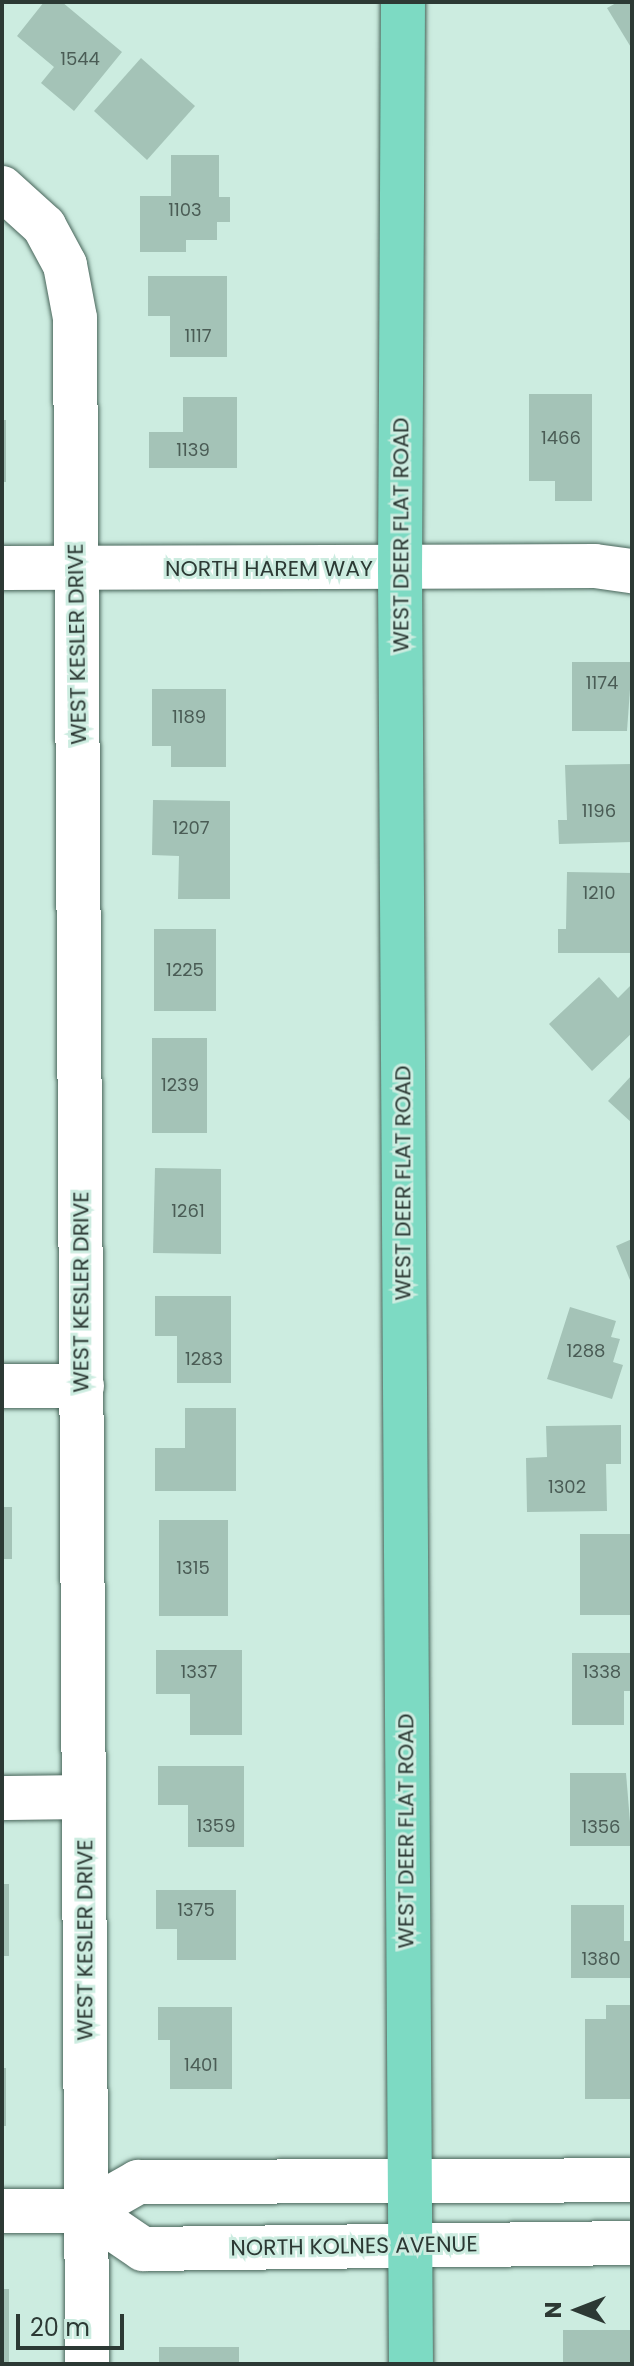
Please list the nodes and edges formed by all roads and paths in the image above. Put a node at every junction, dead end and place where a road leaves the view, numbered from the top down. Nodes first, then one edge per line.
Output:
1 (403, 2) edge
2 (2, 188) edge
3 (2, 568) edge
4 (77, 568) junction
5 (400, 569) junction
6 (632, 571) edge
7 (2, 1386) edge
8 (82, 1386) junction
9 (84, 1797) junction
10 (2, 1798) edge
11 (632, 2180) edge
12 (408, 2181) junction
13 (2, 2211) edge
14 (87, 2211) junction
15 (632, 2243) edge
16 (410, 2246) junction
17 (87, 2364) edge
18 (411, 2364) edge

1 - 5 main road, WEST DEER FLAT ROAD
2 - 4 street, WEST KESLER DRIVE
3 - 4 street, NORTH HAREM WAY
4 - 5 street, NORTH HAREM WAY
4 - 8 street, WEST KESLER DRIVE
5 - 6 street, NORTH HAREM WAY
5 - 12 main road, WEST DEER FLAT ROAD
7 - 8 street
8 - 9 street, WEST KESLER DRIVE
9 - 10 street
9 - 14 street, WEST KESLER DRIVE
11 - 12 street
12 - 14 street
12 - 16 main road, WEST DEER FLAT ROAD
13 - 14 street
14 - 16 street, NORTH KOLNES AVENUE
14 - 17 street, WEST KESLER DRIVE
15 - 16 street, NORTH KOLNES AVENUE
16 - 18 main road, WEST DEER FLAT ROAD

